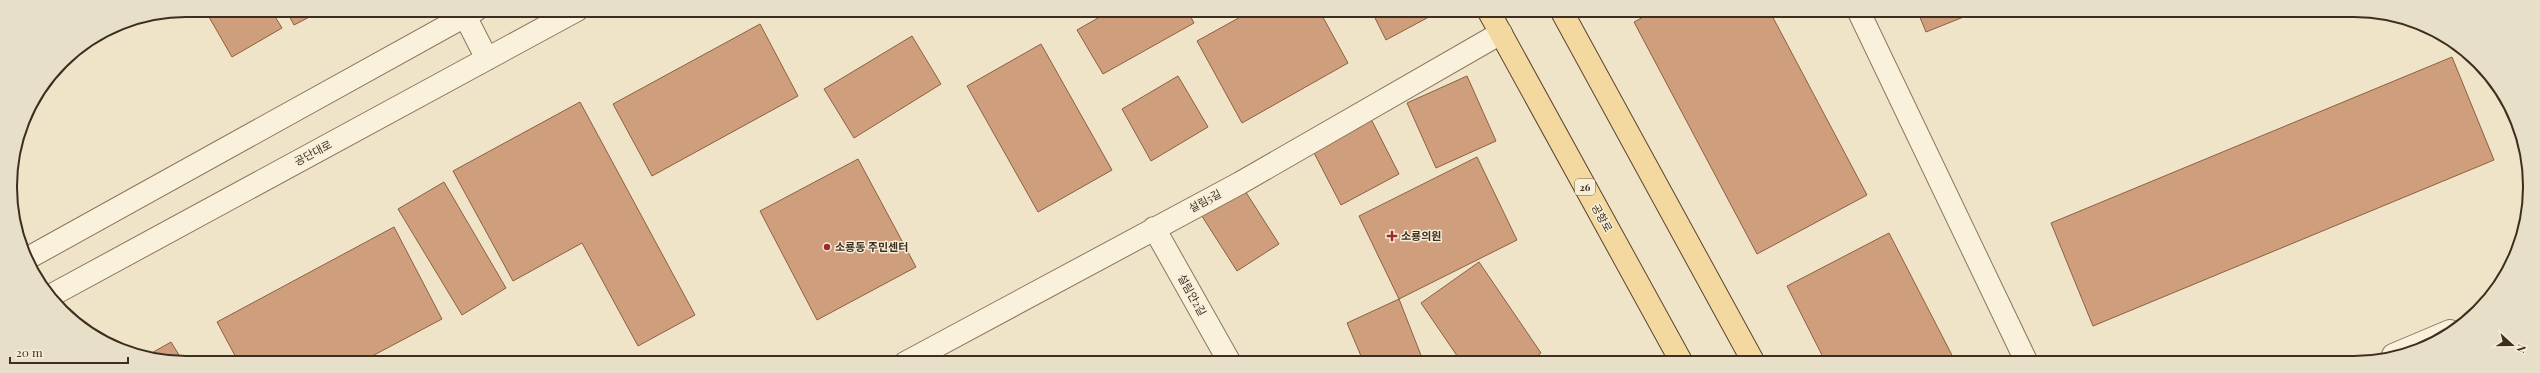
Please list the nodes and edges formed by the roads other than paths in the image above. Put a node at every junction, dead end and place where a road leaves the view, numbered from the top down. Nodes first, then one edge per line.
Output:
1 (458, 17) edge
2 (469, 17) edge
3 (564, 17) edge
4 (1492, 17) edge
5 (1565, 17) edge
6 (1861, 17) edge
7 (1501, 34) junction
8 (486, 59) junction
9 (1154, 228) junction
10 (32, 256) edge
11 (55, 293) edge
12 (918, 356) edge
13 (1226, 356) edge
14 (1678, 356) edge
15 (1750, 356) edge
16 (2024, 356) edge

1 - 10 street
2 - 8 street
3 - 8 street, 공단대로
4 - 7 main road, 공항로 / 26
5 - 15 main road
6 - 16 street
7 - 9 street, 설림5길
7 - 14 main road, 공항로 / 26
8 - 11 street, 공단대로
9 - 12 street, 설림5길
9 - 13 street, 설림안2길

